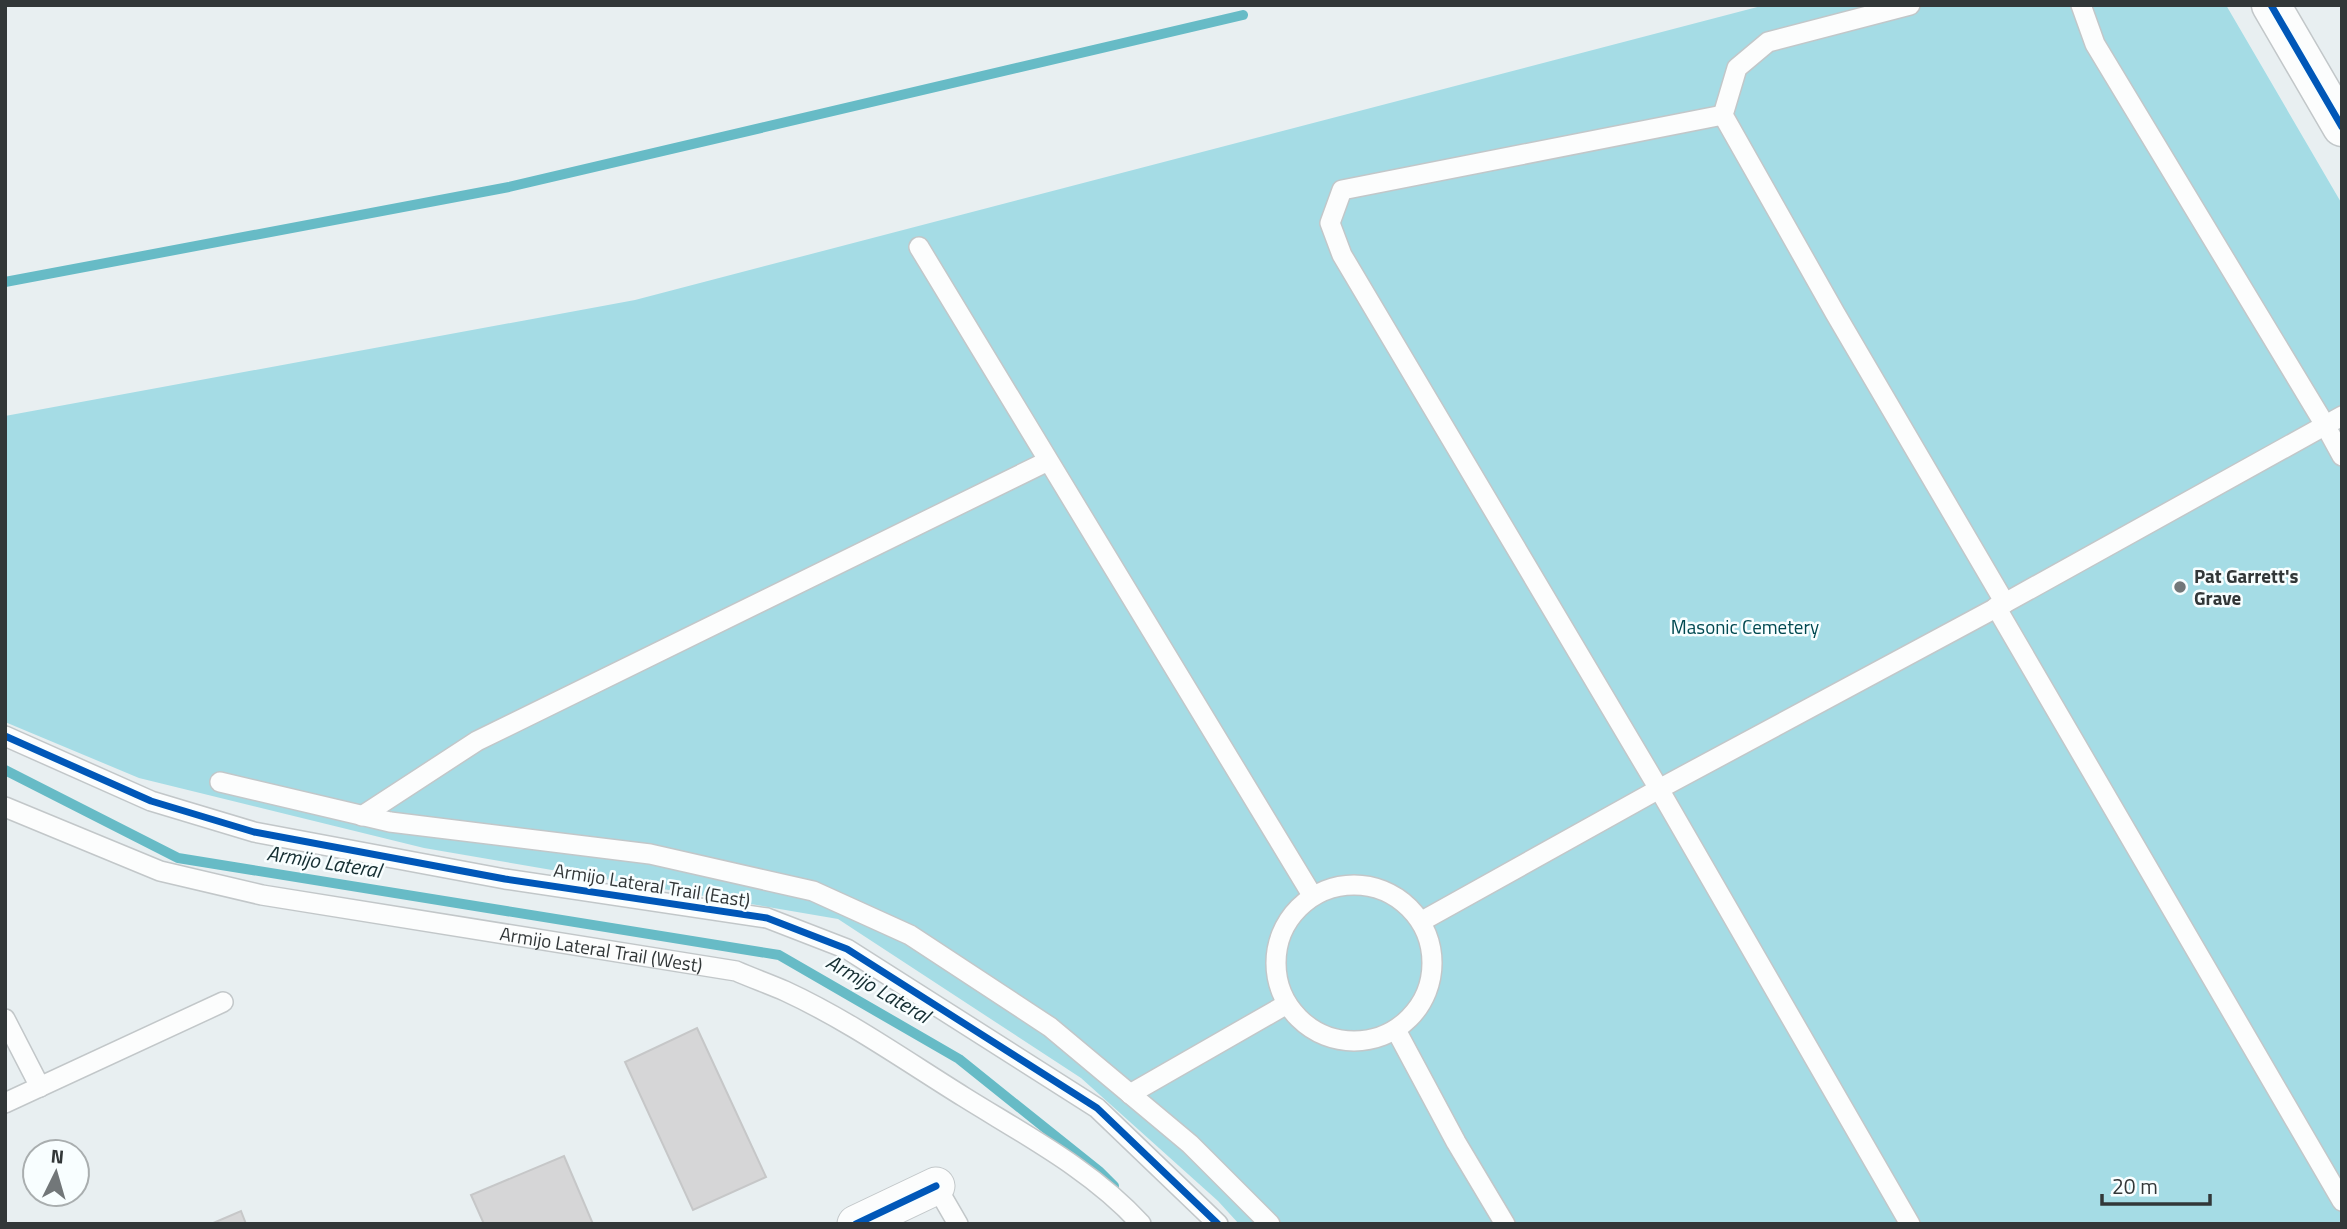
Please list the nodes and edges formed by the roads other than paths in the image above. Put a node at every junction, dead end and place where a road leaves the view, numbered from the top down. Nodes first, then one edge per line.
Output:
1 (1910, 5) edge
2 (2081, 5) edge
3 (2271, 5) edge
4 (1723, 116) junction
5 (2342, 127) edge
6 (919, 247) dead end
7 (2333, 420) edge
8 (2342, 456) edge
9 (1048, 461) junction
10 (2001, 605) junction
11 (5, 736) edge
12 (220, 782) dead end
13 (1659, 789) junction
14 (5, 807) edge
15 (362, 816) junction
16 (1312, 895) junction
17 (1422, 921) junction
18 (223, 1002) dead end
19 (1287, 1004) junction
20 (5, 1019) edge
21 (1396, 1030) junction
22 (40, 1087) junction
23 (1130, 1094) junction
24 (5, 1103) edge
25 (936, 1186) joint
26 (2342, 1201) edge
27 (856, 1224) edge
28 (958, 1224) edge
29 (1141, 1224) edge
30 (1218, 1224) edge
31 (1270, 1224) edge
32 (1506, 1224) edge
33 (1910, 1224) edge

1 - 4 lane
2 - 7 lane
3 - 5 street
4 - 10 lane
4 - 13 lane
6 - 9 lane
7 - 8 lane
7 - 10 lane
9 - 15 lane
9 - 16 lane
10 - 13 lane
10 - 26 lane
11 - 30 lane, Armijo Lateral Trail (East)
12 - 15 lane
13 - 17 lane
13 - 33 lane
14 - 29 lane, Armijo Lateral Trail (West)
15 - 23 lane
16 - 17 lane
16 - 19 lane
17 - 21 lane
18 - 22 lane
19 - 21 lane
19 - 23 lane
20 - 22 lane
21 - 32 lane
22 - 24 lane
23 - 31 lane
25 - 27 street
25 - 28 lane

